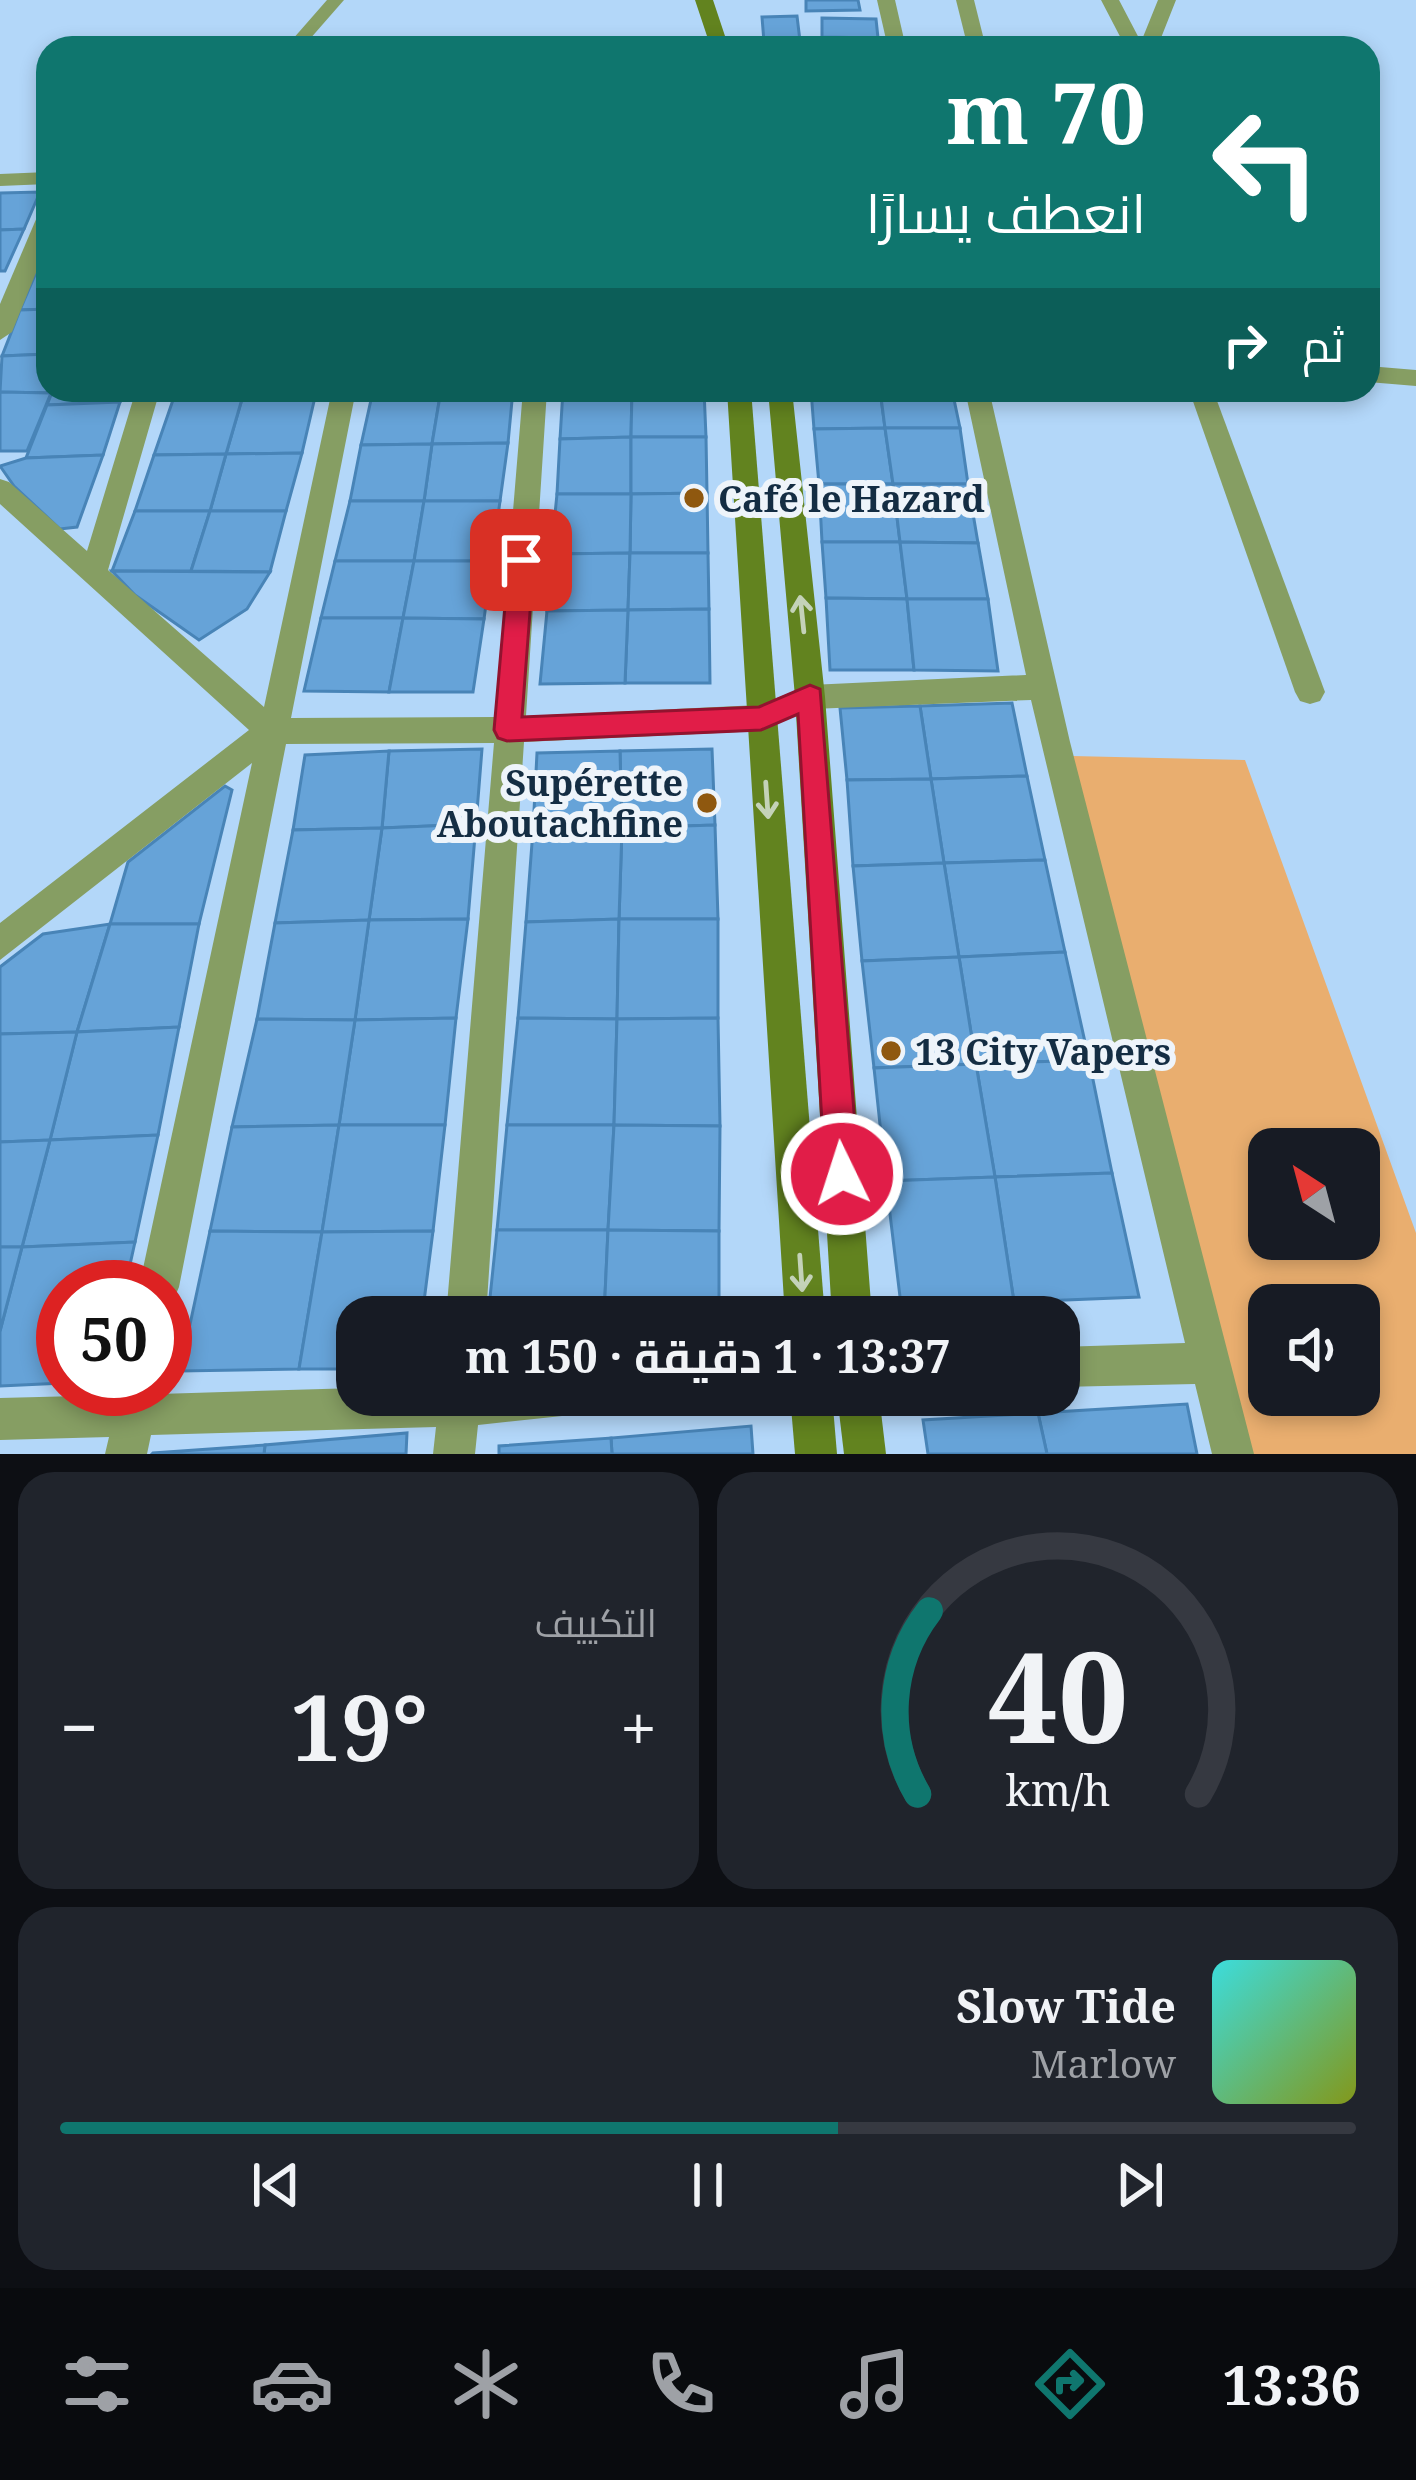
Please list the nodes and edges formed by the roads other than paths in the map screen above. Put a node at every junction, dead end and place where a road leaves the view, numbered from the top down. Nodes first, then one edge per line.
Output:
1 (336, 0) edge
2 (684, 0) edge
3 (704, 0) edge
4 (886, 0) edge
5 (965, 0) edge
6 (1110, 0) edge
7 (1167, 0) edge
8 (304, 36) edge
9 (694, 36) edge
10 (716, 36) edge
11 (894, 36) edge
12 (974, 36) edge
13 (1129, 36) edge
14 (1153, 36) edge
15 (36, 178) edge
16 (0, 180) edge
17 (36, 246) edge
18 (0, 332) edge
19 (1380, 375) edge
20 (1416, 378) edge
21 (144, 402) edge
22 (341, 402) edge
23 (534, 402) edge
24 (740, 402) edge
25 (781, 402) edge
26 (980, 402) edge
27 (1205, 402) edge
28 (0, 489) edge
29 (94, 572) junction
30 (1042, 687) junction
31 (1310, 692) dead end
32 (810, 697) junction
33 (761, 718) junction
34 (507, 730) junction
35 (270, 731) junction
36 (0, 944) edge
37 (164, 1260) edge
38 (467, 1296) edge
39 (803, 1296) edge
40 (851, 1296) edge
41 (1212, 1364) junction
42 (1080, 1367) edge
43 (336, 1407) edge
44 (458, 1416) edge
45 (812, 1416) edge
46 (860, 1416) edge
47 (0, 1419) edge
48 (133, 1419) edge
49 (454, 1454) edge
50 (815, 1454) edge
51 (865, 1454) edge
52 (1233, 1454) edge

1 - 8 lane
2 - 9 main road
3 - 10 main road
4 - 11 street
5 - 12 street
6 - 13 street
7 - 14 street
15 - 16 street
17 - 18 street
19 - 20 street
21 - 29 street
22 - 35 street
23 - 34 street
24 - 33 main road
32 -> 25 main road
26 - 30 street
27 - 31 street
28 - 29 street
29 - 35 street
30 - 32 street
30 - 41 street
32 - 33 street
32 - 40 main road
33 - 34 street
33 -> 39 main road
34 - 35 street
34 - 38 street
35 - 36 street
35 - 37 street
41 - 42 street
41 - 52 street
43 - 48 street
44 - 49 street
45 - 50 main road
46 - 51 main road
47 - 48 street

